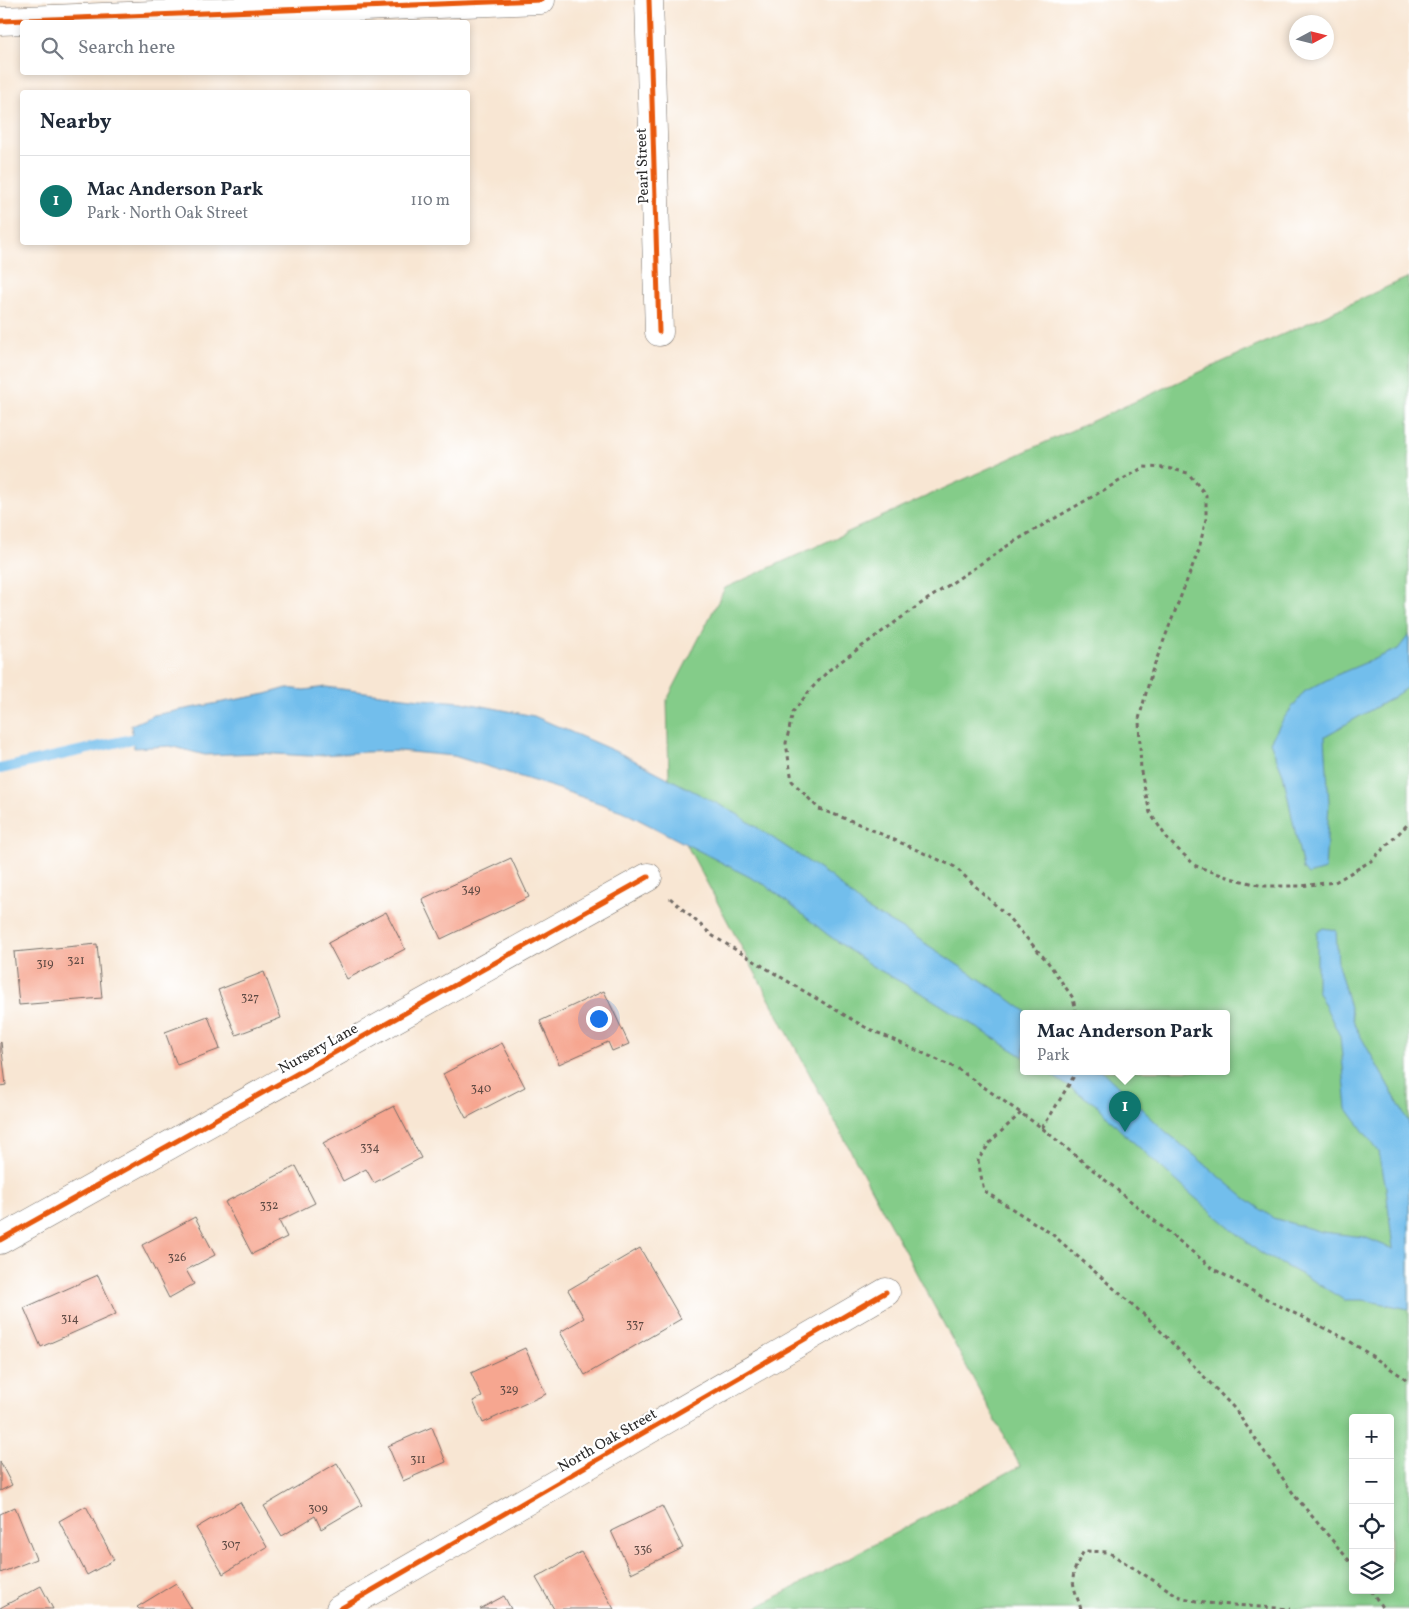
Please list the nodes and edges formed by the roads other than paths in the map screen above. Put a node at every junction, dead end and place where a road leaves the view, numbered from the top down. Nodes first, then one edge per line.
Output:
1 (541, 0) edge
2 (649, 0) edge
3 (20, 20) edge
4 (26, 20) edge
5 (0, 21) edge
6 (659, 332) dead end
7 (648, 878) road end
8 (0, 1240) edge
9 (886, 1292) dead end
10 (340, 1609) edge

1 - 4 street
2 - 6 street, Pearl Street
3 - 5 street
7 - 8 street, Nursery Lane
9 - 10 street, North Oak Street

